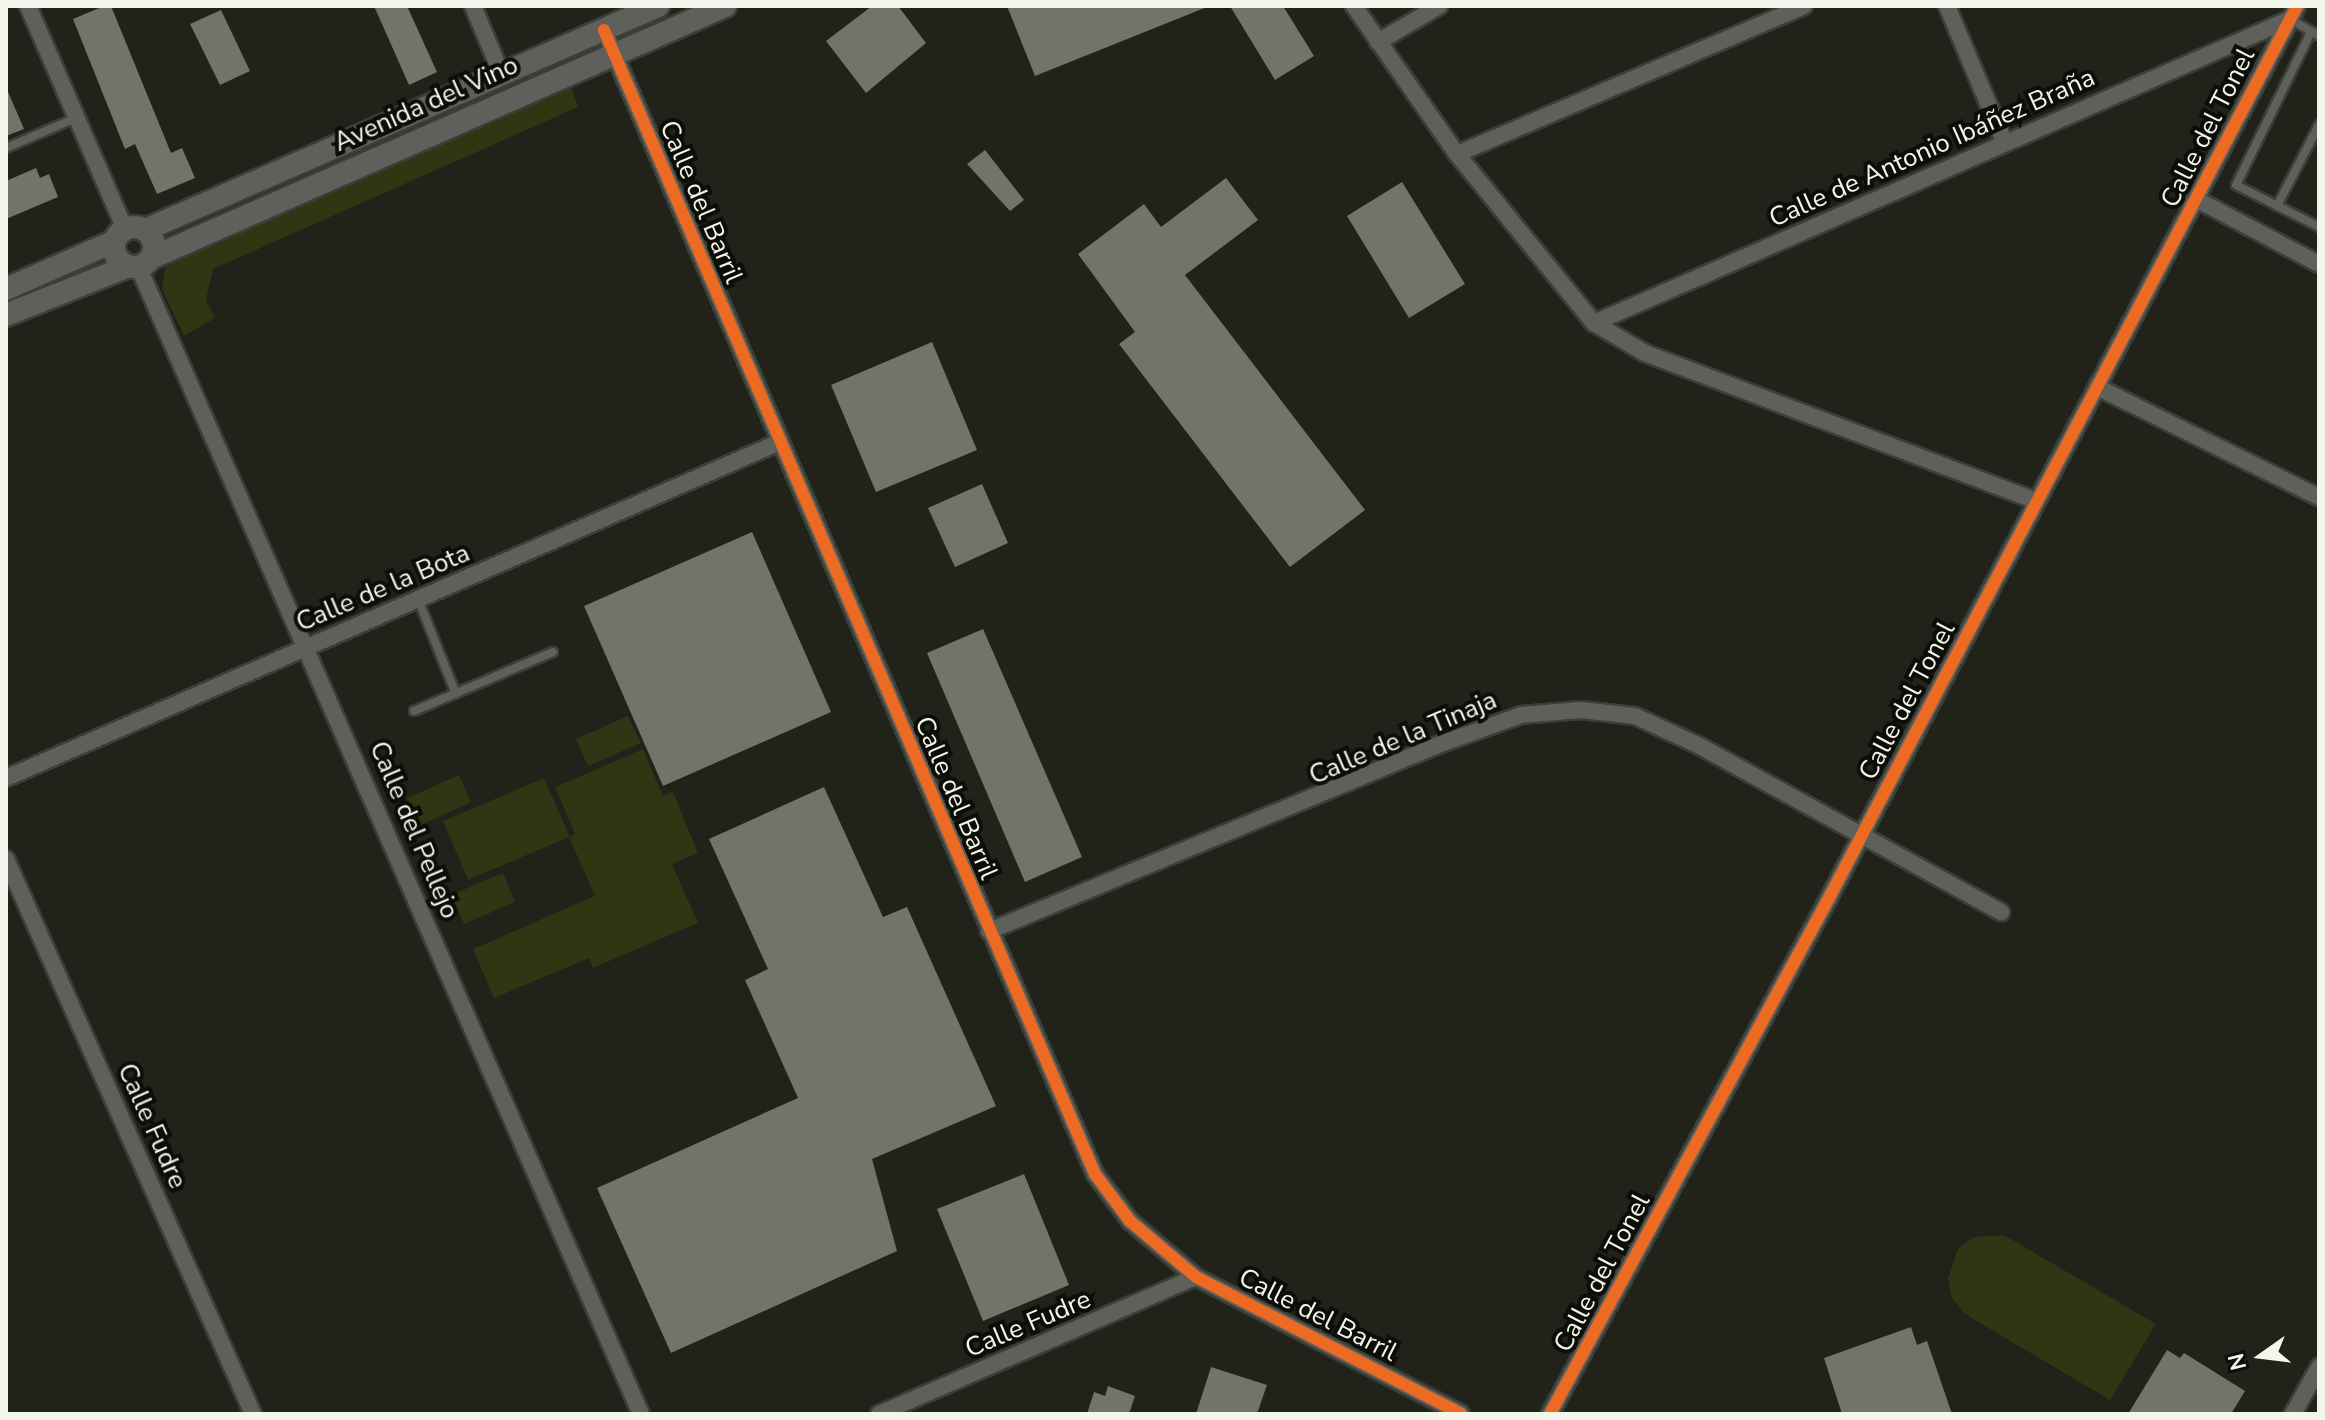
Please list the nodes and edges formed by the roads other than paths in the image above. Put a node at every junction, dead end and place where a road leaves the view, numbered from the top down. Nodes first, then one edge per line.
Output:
1 (28, 6) edge
2 (473, 6) edge
3 (725, 6) edge
4 (1354, 6) edge
5 (1439, 6) edge
6 (1804, 6) edge
7 (1947, 6) edge
8 (654, 7) edge
9 (2293, 12) edge
10 (2315, 34) edge
11 (608, 41) junction
12 (1378, 42) junction
13 (501, 73) junction
14 (78, 117) junction
15 (2319, 125) edge
16 (2004, 141) junction
17 (6, 148) edge
18 (1457, 154) junction
19 (2196, 199) junction
20 (2277, 206) junction
21 (2319, 227) edge
22 (129, 233) junction
23 (139, 263) junction
24 (2319, 264) edge
25 (6, 289) edge
26 (6, 315) edge
27 (1594, 323) junction
28 (2097, 387) junction
29 (780, 442) junction
30 (2319, 497) edge
31 (2037, 501) junction
32 (417, 599) junction
33 (308, 646) junction
34 (553, 652) dead end
35 (456, 694) junction
36 (414, 711) dead end
37 (6, 778) edge
38 (1862, 833) junction
39 (6, 859) edge
40 (2001, 912) dead end
41 (989, 931) junction
42 (1196, 1277) junction
43 (2319, 1367) edge
44 (253, 1414) edge
45 (641, 1414) edge
46 (879, 1414) edge
47 (1461, 1414) edge
48 (1550, 1414) edge
49 (2293, 1414) edge

1 - 14 street
2 - 13 street
3 - 11 street, Avenida del Vino
4 - 12 street
5 - 12 street
6 - 18 street
7 - 16 street
8 - 11 street, Avenida del Vino
9 - 10 lane
9 - 16 street, Calle de Antonio Ibáñez Braña
9 - 19 street, Calle del Tonel
10 - 20 lane
11 - 13 street, Avenida del Vino
11 - 23 street, Avenida del Vino
11 - 29 street, Calle del Barril
12 - 18 street
13 - 22 street, Avenida del Vino
14 - 17 lane
14 - 22 street
15 - 20 lane
16 - 27 street, Calle de Antonio Ibáñez Braña
18 - 27 street
19 - 24 street
19 - 28 street, Calle del Tonel
20 - 21 lane
22 - 23 street
22 - 23 street
22 - 25 street, Avenida del Vino
23 - 26 street, Avenida del Vino
23 - 33 street, Calle del Pellejo
27 - 31 street
28 - 30 street
28 - 31 street, Calle del Tonel
29 - 32 street, Calle de la Bota
29 - 41 street, Calle del Barril
31 - 38 street, Calle del Tonel
32 - 33 street, Calle de la Bota
32 - 35 lane
33 - 37 street, Calle de la Bota
33 - 45 street, Calle del Pellejo
34 - 35 lane
35 - 36 lane
38 - 40 street, Calle de la Tinaja
38 - 41 street, Calle de la Tinaja
38 - 48 street, Calle del Tonel
39 - 44 street, Calle Fudre
41 - 42 street, Calle del Barril
42 - 46 street, Calle Fudre
42 - 47 street, Calle del Barril
43 - 49 street

